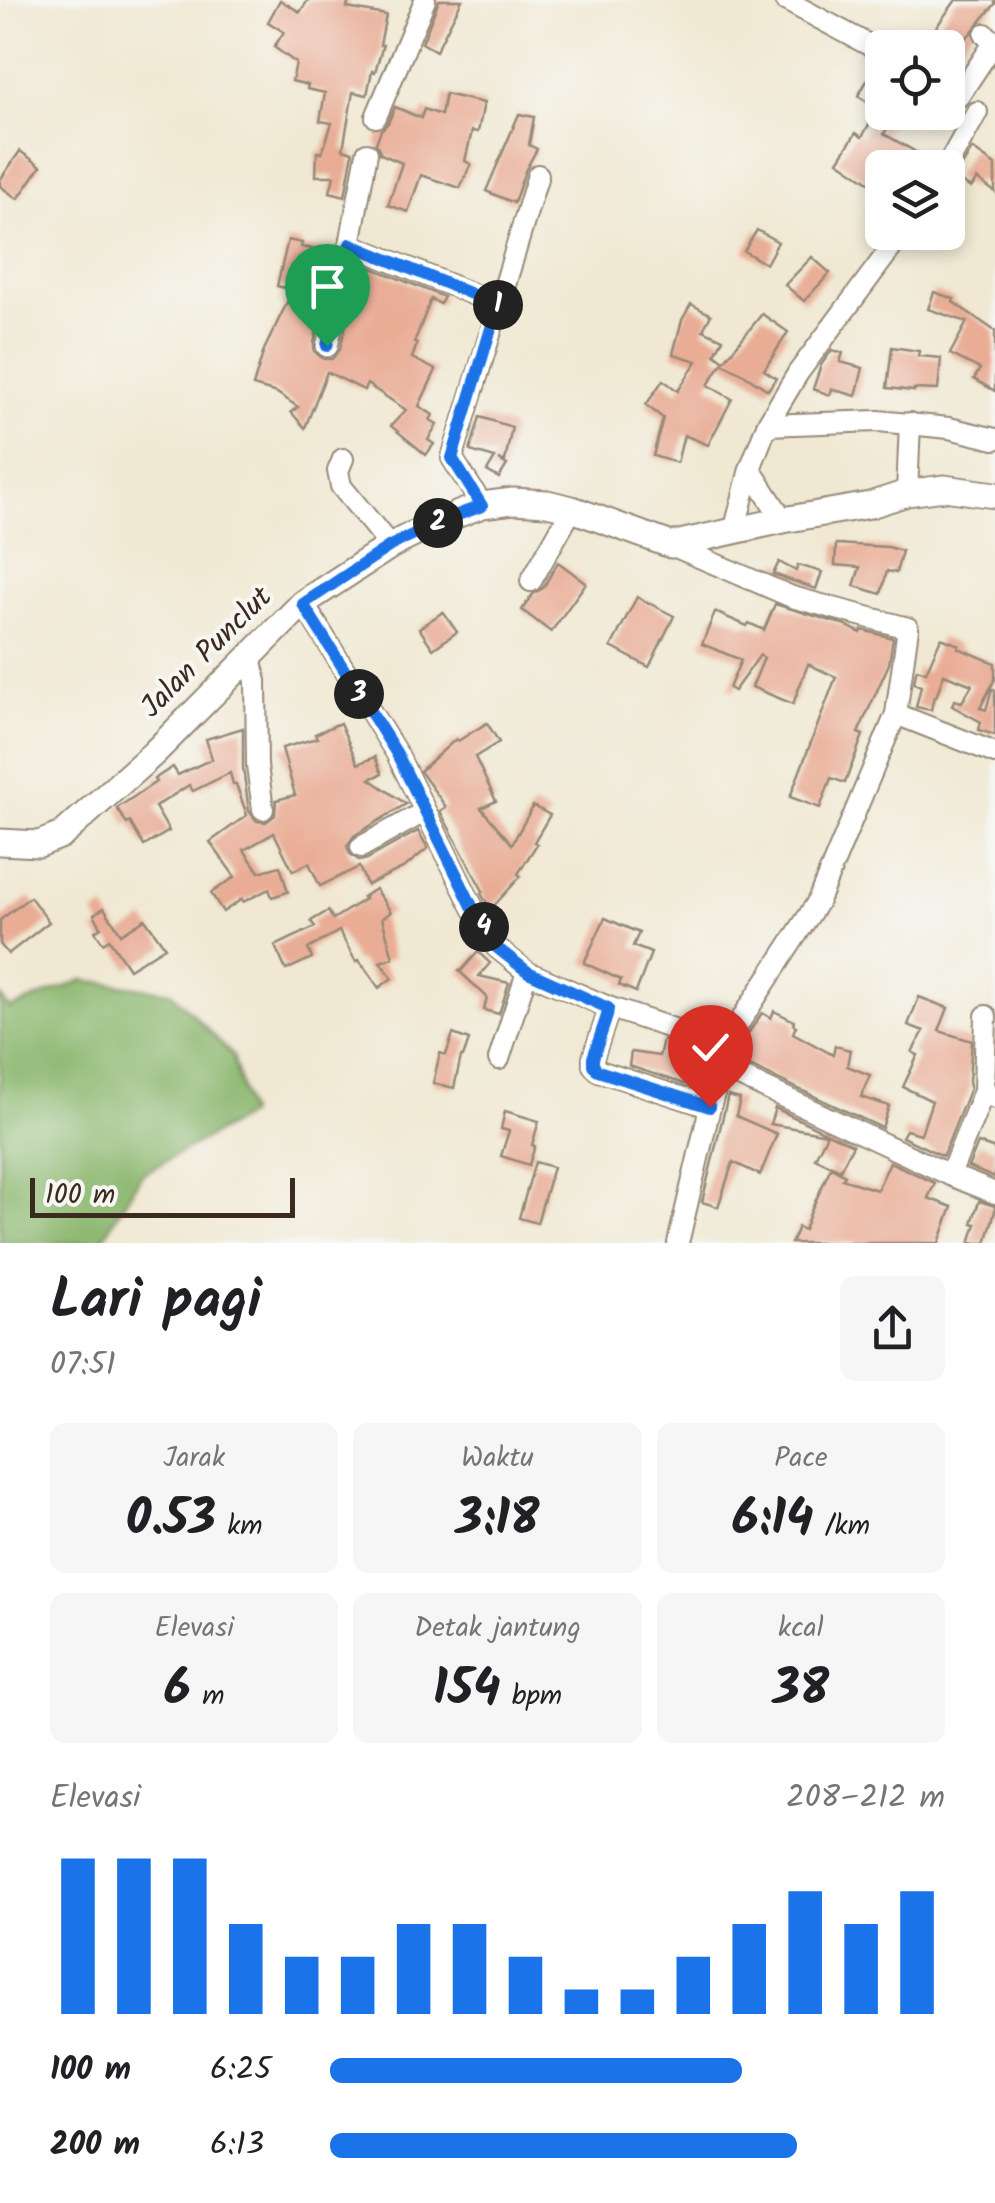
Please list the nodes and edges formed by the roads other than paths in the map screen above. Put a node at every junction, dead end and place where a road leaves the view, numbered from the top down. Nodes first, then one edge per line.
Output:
1 (425, 0) edge
2 (785, 0) edge
3 (985, 34) dead end
4 (865, 43) edge
5 (965, 79) edge
6 (965, 103) edge
7 (376, 117) dead end
8 (986, 118) edge
9 (960, 150) edge
10 (367, 153) dead end
11 (538, 174) dead end
12 (350, 244) junction
13 (890, 250) edge
14 (498, 305) junction
15 (327, 346) dead end
16 (910, 423) junction
17 (766, 425) junction
18 (995, 439) edge
19 (342, 459) dead end
20 (750, 469) junction
21 (907, 493) junction
22 (995, 495) edge
23 (482, 506) junction
24 (572, 509) junction
25 (783, 520) junction
26 (734, 532) junction
27 (671, 545) junction
28 (390, 546) junction
29 (531, 580) dead end
30 (303, 604) junction
31 (249, 655) junction
32 (896, 714) junction
33 (995, 753) edge
34 (263, 810) dead end
35 (424, 812) junction
36 (0, 842) edge
37 (361, 846) dead end
38 (528, 972) junction
39 (608, 1008) junction
40 (986, 1016) dead end
41 (724, 1046) junction
42 (499, 1059) dead end
43 (722, 1068) junction
44 (990, 1094) edge
45 (710, 1107) junction
46 (950, 1175) junction
47 (995, 1193) edge
48 (678, 1243) edge

1 - 7 street
2 - 4 street
3 - 5 street
6 - 8 street
8 - 9 street
10 - 12 street
11 - 14 street
12 - 14 street
12 - 15 street
13 - 17 street
14 - 23 street
16 - 17 street
16 - 18 street
16 - 21 street
17 - 20 street
19 - 28 street
20 - 25 street
20 - 26 street
21 - 22 main road
21 - 25 main road
23 - 24 main road, Jalan Punclut
23 - 28 main road, Jalan Punclut
24 - 27 main road, Jalan Punclut
24 - 29 street
25 - 26 main road
26 - 27 main road
27 - 32 street
28 - 30 main road, Jalan Punclut
30 - 31 main road, Jalan Punclut
30 - 35 street
31 - 34 street
31 - 36 main road, Jalan Punclut
32 - 33 street
32 - 41 street
35 - 37 street
35 - 38 street
38 - 39 street
38 - 42 street
39 - 41 street
39 - 45 street
40 - 44 street
41 - 43 street
43 - 45 street
43 - 46 street
44 - 46 street
45 - 48 street
46 - 47 street

